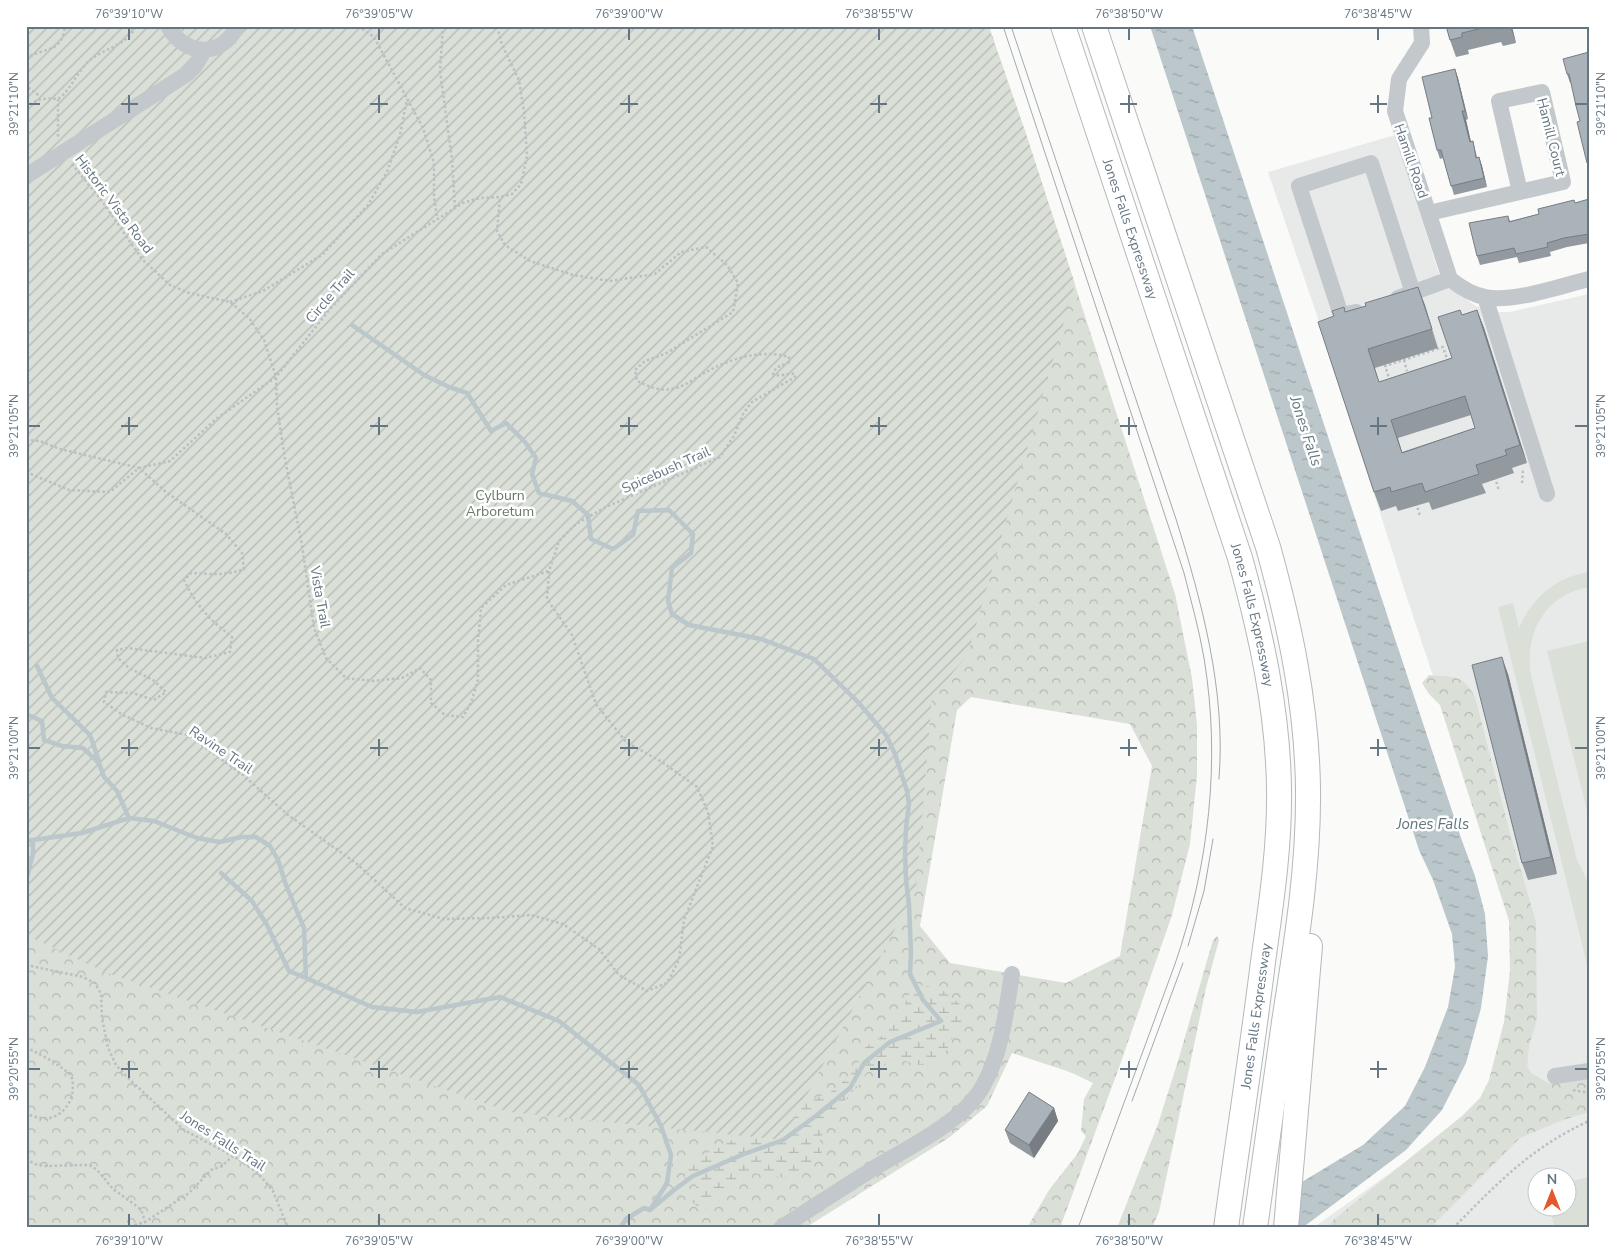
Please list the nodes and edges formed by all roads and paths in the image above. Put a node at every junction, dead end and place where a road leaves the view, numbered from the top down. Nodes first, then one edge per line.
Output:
1 (65, 26) edge
2 (136, 26) edge
3 (168, 26) edge
4 (237, 26) edge
5 (358, 26) edge
6 (443, 26) edge
7 (497, 26) edge
8 (1063, 26) edge
9 (1094, 26) edge
10 (1421, 26) edge
11 (204, 51) junction
12 (26, 59) edge
13 (26, 83) edge
14 (42, 98) junction
15 (58, 99) junction
16 (407, 99) junction
17 (26, 108) edge
18 (63, 154) junction
19 (26, 176) edge
20 (1520, 192) junction
21 (500, 197) junction
22 (455, 208) junction
23 (1429, 213) junction
24 (437, 218) junction
25 (1450, 279) junction
26 (1589, 279) edge
27 (1413, 293) junction
28 (1485, 297) junction
29 (230, 302) junction
30 (1387, 302) edge
31 (1369, 308) edge
32 (1404, 360) junction
33 (1449, 365) edge
34 (1407, 371) edge
35 (276, 377) junction
36 (1391, 383) edge
37 (26, 440) edge
38 (1525, 466) dead end
39 (139, 468) junction
40 (26, 472) edge
41 (1500, 475) dead end
42 (1522, 483) dead end
43 (1499, 491) dead end
44 (1547, 494) dead end
45 (1416, 502) dead end
46 (1420, 516) dead end
47 (549, 571) junction
48 (1308, 789) junction
49 (599, 949) joint
50 (26, 965) edge
51 (1012, 974) dead end
52 (26, 1047) edge
53 (1589, 1070) edge
54 (1555, 1076) dead end
55 (1573, 1090) dead end
56 (1589, 1093) edge
57 (26, 1114) edge
58 (1589, 1121) edge
59 (233, 1156) junction
60 (26, 1160) edge
61 (1219, 1216) edge
62 (145, 1222) junction
63 (125, 1228) edge
64 (147, 1228) edge
65 (288, 1228) edge
66 (781, 1228) edge
67 (1255, 1228) edge
68 (1286, 1228) edge
69 (1452, 1228) edge

1 - 12 path
2 - 15 path
3 - 11 street
4 - 11 street
5 - 16 path
6 - 22 path
7 - 21 path, Circle Trail
8 - 61 highway, Jones Falls Expressway
9 - 48 highway, Jones Falls Expressway
10 - 23 street, Hamill Road
11 - 18 street
13 - 14 path
14 - 15 path
14 - 17 path
15 - 18 path
16 - 24 path
16 - 29 path
18 - 19 street
18 - 29 path, Historic Vista Road
20 - 20 street, Hamill Court
20 - 23 street, Hamill Road
21 - 22 path, Circle Trail
21 - 47 path, Spicebush Trail
22 - 24 path, Circle Trail
23 - 25 street, Hamill Road
24 - 35 path, Circle Trail
25 - 27 street
25 - 28 street
26 - 28 street
27 - 30 street
27 - 31 street
28 - 44 street
29 - 35 path, Vista Trail
32 - 33 path
32 - 34 path
32 - 36 path
35 - 39 path, Circle Trail
35 - 47 path, Vista Trail
37 - 39 path
38 - 42 path
39 - 40 path, Circle Trail
39 - 49 path, Ravine Trail
41 - 43 path
45 - 46 path
47 - 49 path, Spicebush Trail
48 - 67 highway, Jones Falls Expressway
48 - 68 highway
50 - 59 path, Jones Falls Trail
51 - 66 street
52 - 57 path
53 - 54 street
55 - 56 path
58 - 69 path
59 - 62 path
59 - 65 path, Jones Falls Trail
60 - 62 path
62 - 63 path
62 - 64 path

